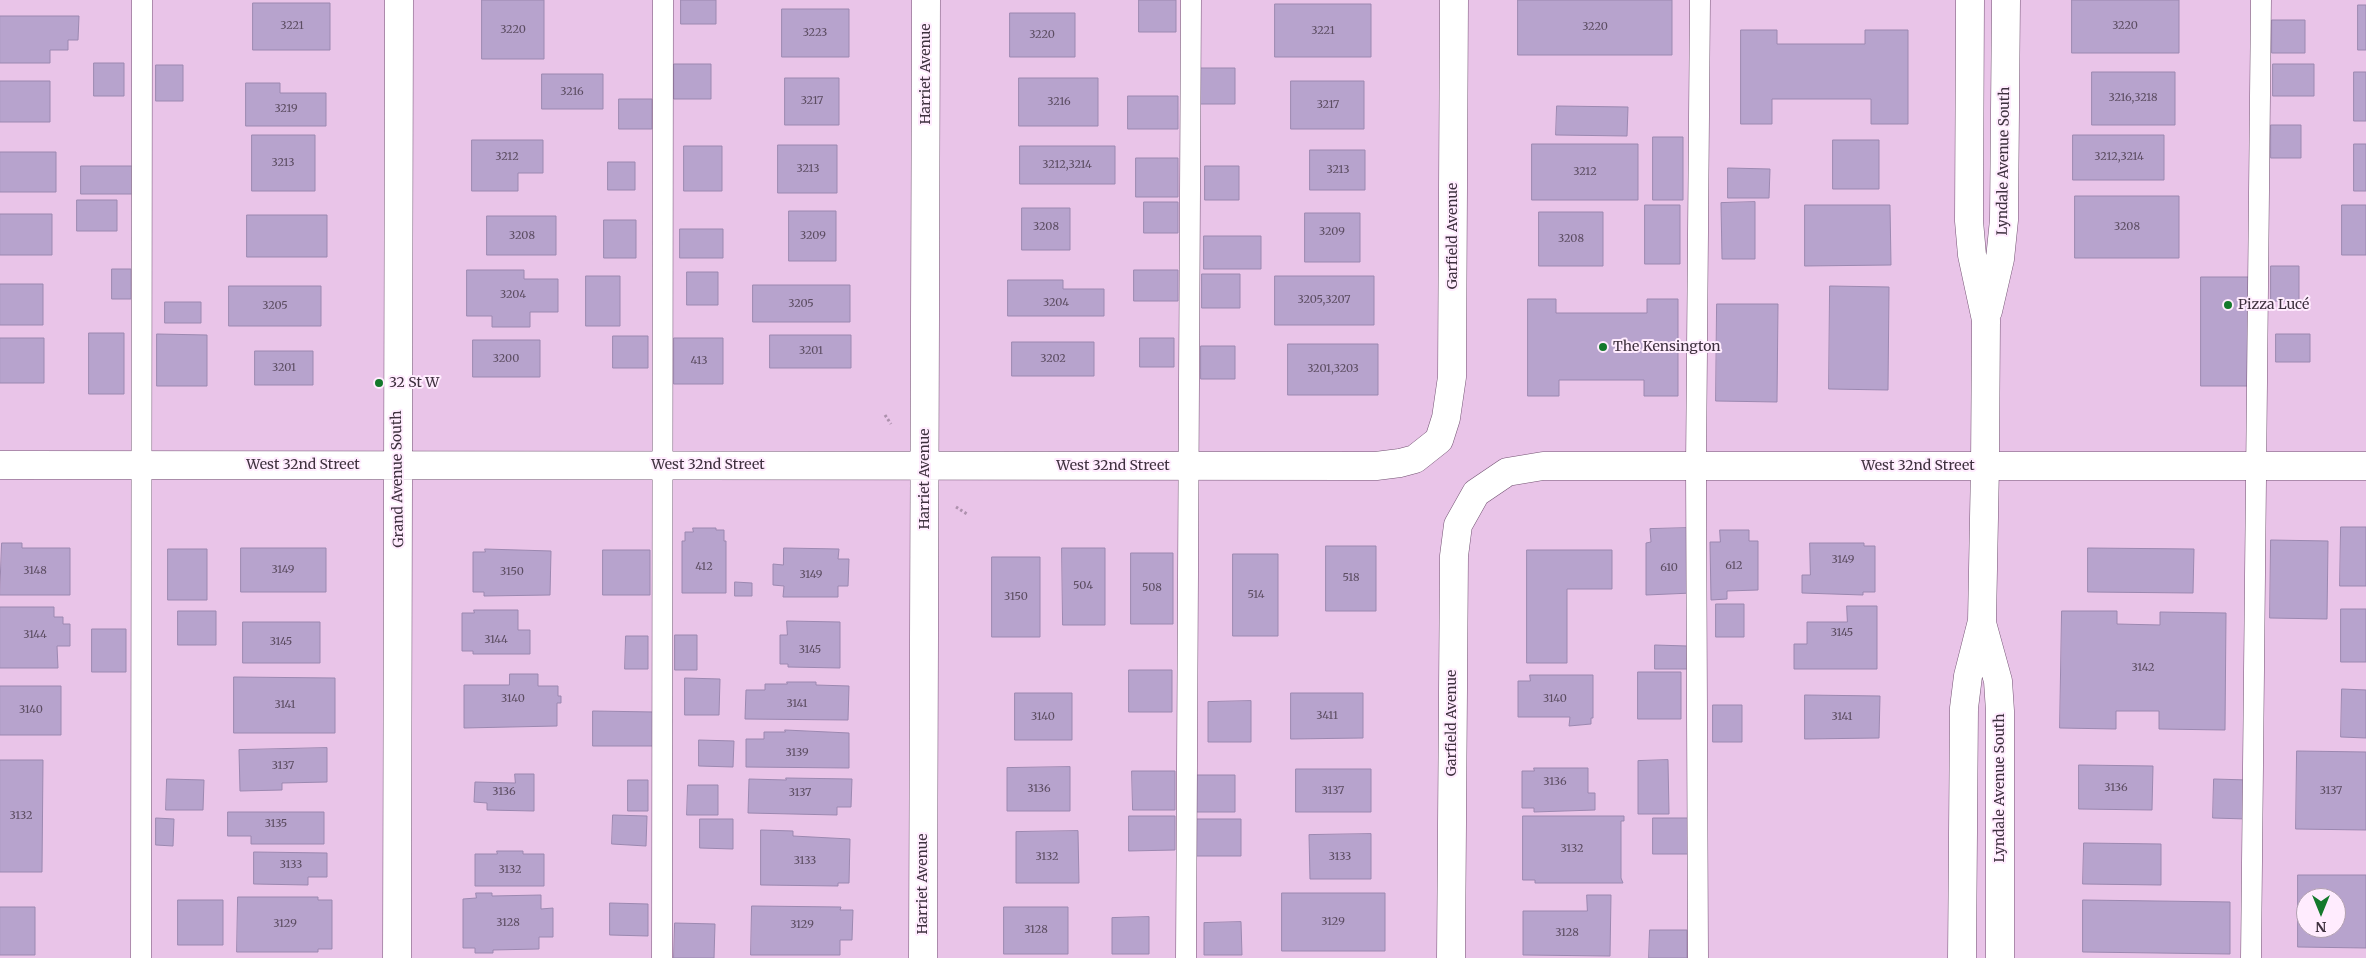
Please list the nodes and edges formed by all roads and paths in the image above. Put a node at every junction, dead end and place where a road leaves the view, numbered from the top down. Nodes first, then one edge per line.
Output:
1 (142, 0) edge
2 (399, 0) edge
3 (663, 0) edge
4 (926, 0) edge
5 (1191, 0) edge
6 (1454, 0) edge
7 (1700, 0) edge
8 (1970, 0) edge
9 (2006, 0) edge
10 (2261, 0) edge
11 (1986, 320) junction
12 (885, 414) dead end
13 (891, 424) dead end
14 (1415, 459) joint
15 (0, 465) edge
16 (141, 465) junction
17 (397, 465) junction
18 (662, 465) junction
19 (925, 466) junction
20 (1188, 466) junction
21 (1696, 466) junction
22 (1985, 466) junction
23 (2256, 466) junction
24 (2366, 466) edge
25 (1476, 493) joint
26 (955, 506) dead end
27 (967, 514) dead end
28 (1982, 621) junction
29 (141, 958) edge
30 (397, 958) edge
31 (662, 958) edge
32 (923, 958) edge
33 (1186, 958) edge
34 (1451, 958) edge
35 (1698, 958) edge
36 (1962, 958) edge
37 (2000, 958) edge
38 (2251, 958) edge

1 - 16 lane
2 - 17 street, Grand Avenue South
3 - 18 lane
4 - 19 street, Harriet Avenue
5 - 20 lane
6 - 14 street, Garfield Avenue
7 - 21 lane
8 - 11 street, Lyndale Avenue South
9 - 11 street, Lyndale Avenue South
10 - 23 lane
11 - 22 street, Lyndale Avenue South
12 - 13 path
14 - 20 street, West 32nd Street
15 - 16 street, West 32nd Street
16 - 17 street, West 32nd Street
16 - 29 lane
17 - 18 street, West 32nd Street
17 - 30 street, Grand Avenue South
18 - 19 street, West 32nd Street
18 - 31 lane
19 - 20 street, West 32nd Street
19 - 32 street, Harriet Avenue
20 - 33 lane
21 - 22 street, West 32nd Street
21 - 25 street, West 32nd Street
21 - 35 lane
22 - 23 street, West 32nd Street
22 - 28 street, Lyndale Avenue South
23 - 24 street, West 32nd Street
23 - 38 lane
25 - 34 street, Garfield Avenue
26 - 27 path
28 - 36 street, Lyndale Avenue South
28 - 37 street, Lyndale Avenue South

